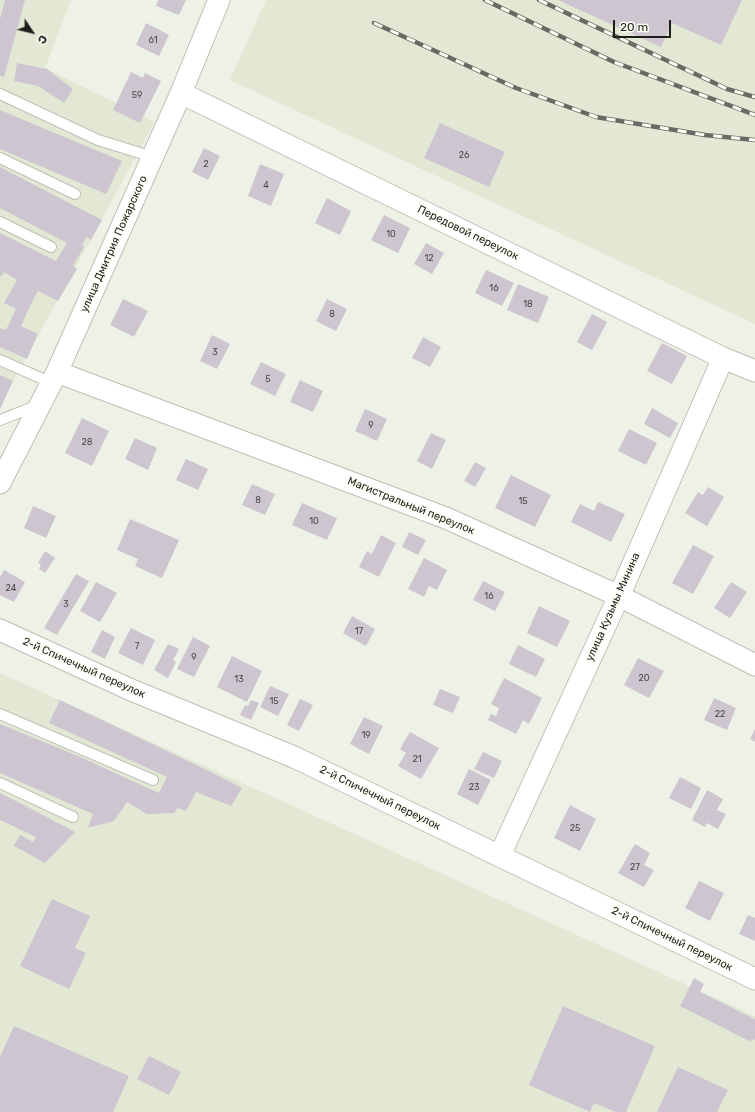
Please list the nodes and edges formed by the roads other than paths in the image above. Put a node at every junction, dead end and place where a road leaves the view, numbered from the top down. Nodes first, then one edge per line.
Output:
1 (219, 0) edge
2 (181, 93) junction
3 (0, 94) edge
4 (153, 157) junction
5 (0, 158) edge
6 (75, 194) dead end
7 (0, 222) edge
8 (52, 247) dead end
9 (722, 358) junction
10 (0, 360) edge
11 (755, 371) edge
12 (54, 377) junction
13 (40, 405) junction
14 (0, 420) edge
15 (0, 483) edge
16 (619, 596) junction
17 (0, 630) edge
18 (755, 665) edge
19 (0, 714) edge
20 (153, 780) dead end
21 (0, 784) edge
22 (73, 817) dead end
23 (500, 855) junction
24 (755, 979) edge

1 - 2 street, улица Дмитрия Пожарского
2 - 4 street, улица Дмитрия Пожарского
2 - 9 street, Передовой переулок
3 - 4 lane
4 - 12 street, улица Дмитрия Пожарского
5 - 6 lane
7 - 8 lane
9 - 11 street, Передовой переулок
9 - 16 street, улица Кузьмы Минина
10 - 12 lane
12 - 13 street, улица Дмитрия Пожарского
12 - 16 street, Магистральный переулок
13 - 14 lane
13 - 15 street, улица Дмитрия Пожарского
16 - 18 street, Магистральный переулок
16 - 23 street, улица Кузьмы Минина
17 - 23 street, 2-й Спичечный переулок
19 - 20 lane
21 - 22 lane
23 - 24 street, 2-й Спичечный переулок

